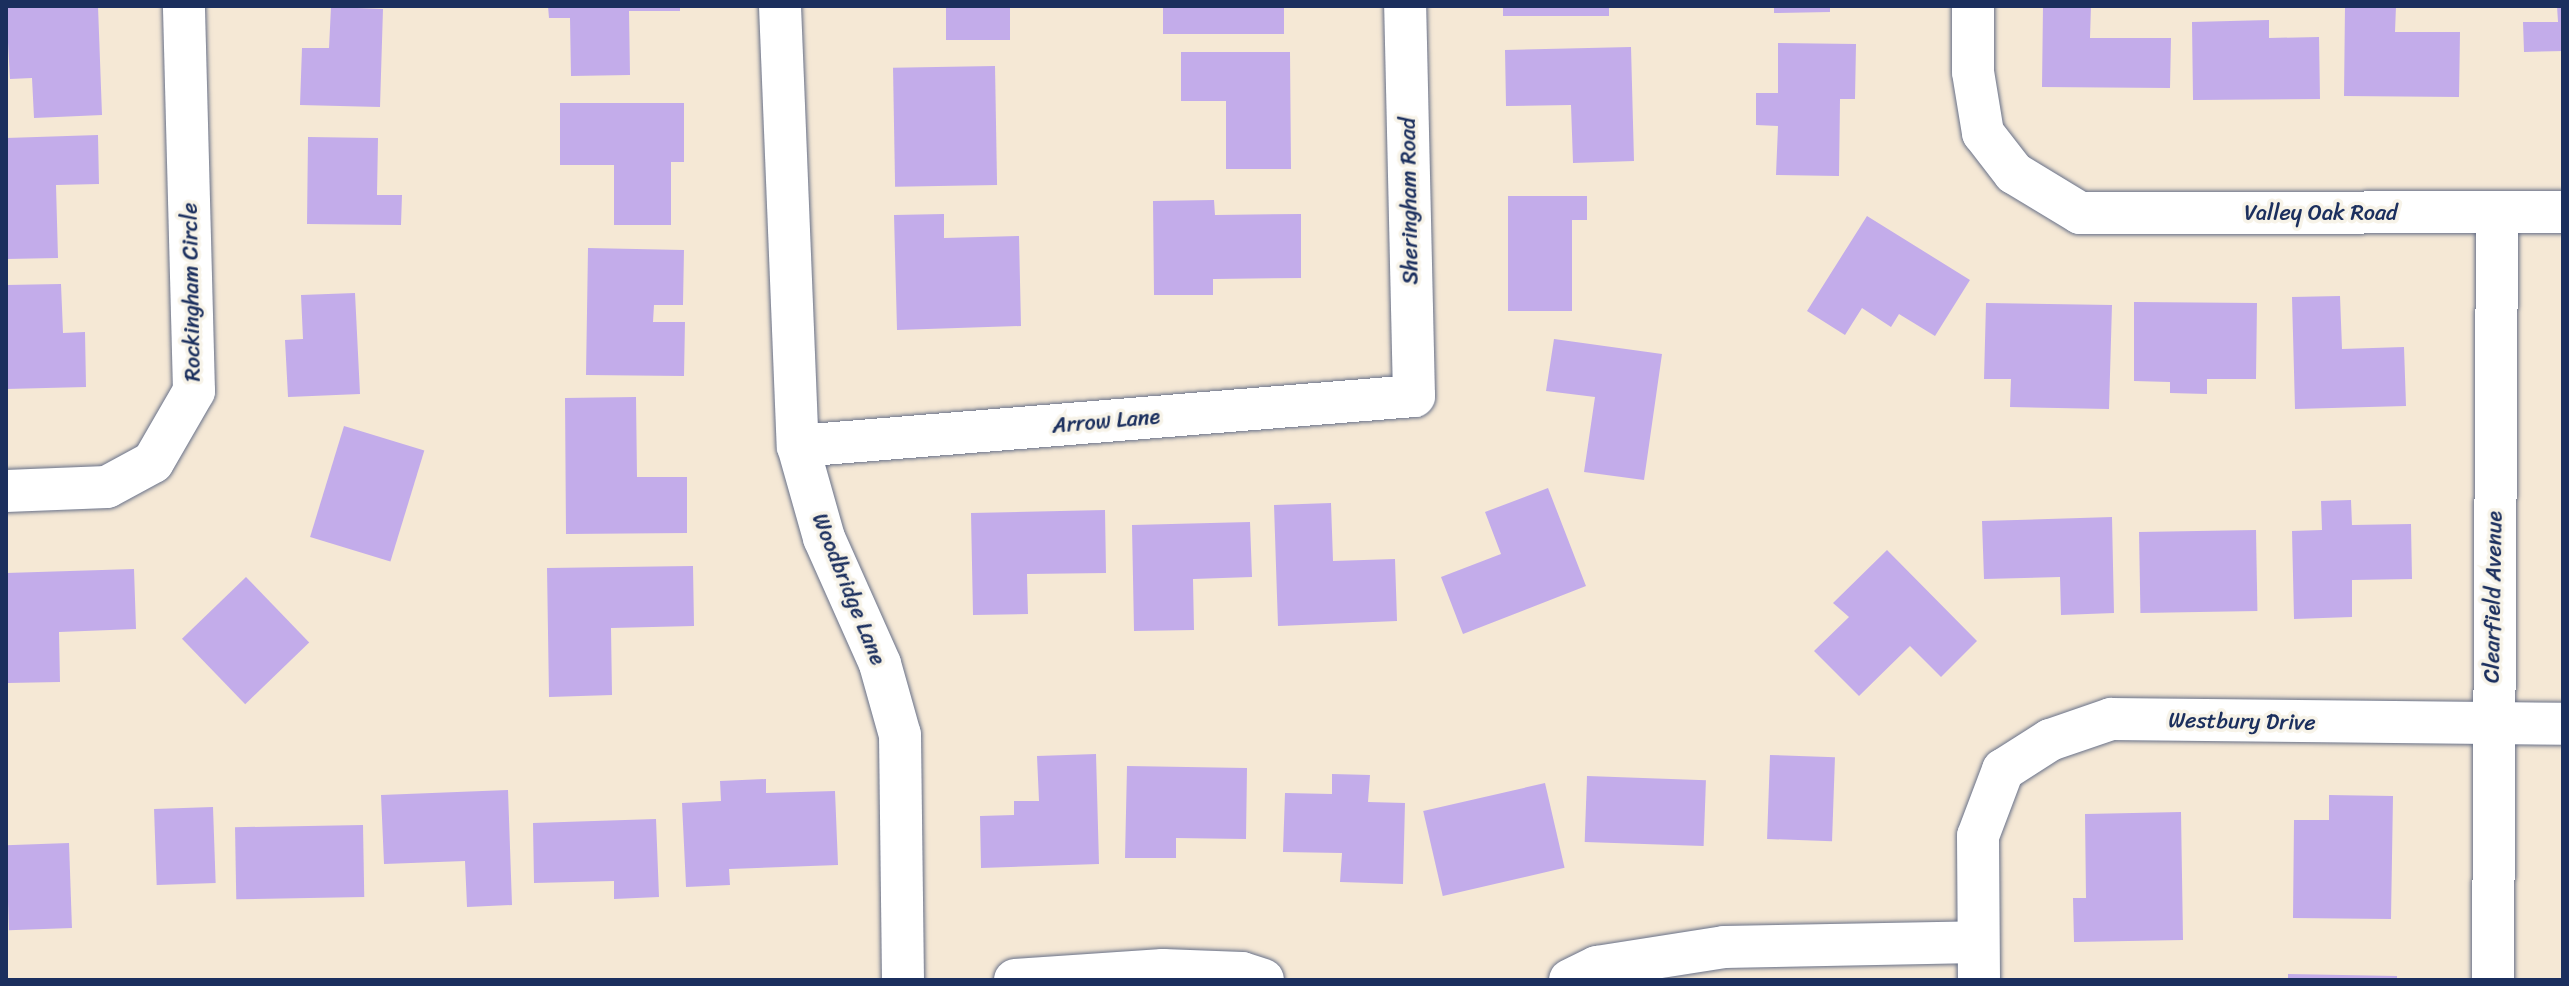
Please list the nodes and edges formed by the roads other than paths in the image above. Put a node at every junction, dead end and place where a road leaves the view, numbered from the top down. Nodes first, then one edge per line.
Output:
1 (184, 6) edge
2 (780, 6) edge
3 (1405, 6) edge
4 (1973, 6) edge
5 (2563, 212) edge
6 (2497, 213) junction
7 (1414, 396) joint
8 (798, 446) junction
9 (6, 491) edge
10 (2563, 724) edge
11 (2491, 725) junction
12 (1978, 961) edge
13 (903, 980) edge
14 (1015, 980) edge
15 (1263, 980) edge
16 (1570, 980) edge
17 (2493, 980) edge

1 - 9 street, Rockingham Circle
2 - 8 street, Woodbridge Lane
3 - 7 street, Sheringham Road
4 - 6 street, Valley Oak Road
5 - 6 street, Valley Oak Road
6 - 11 street, Clearfield Avenue
7 - 8 street, Arrow Lane
8 - 13 street, Woodbridge Lane
10 - 11 street, Westbury Drive
11 - 12 street, Westbury Drive
11 - 17 street, Clearfield Avenue
12 - 16 street
14 - 15 street

